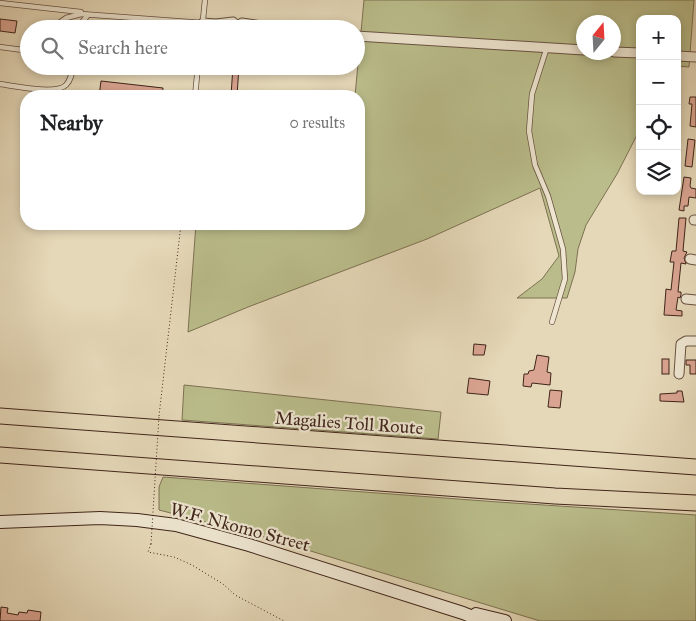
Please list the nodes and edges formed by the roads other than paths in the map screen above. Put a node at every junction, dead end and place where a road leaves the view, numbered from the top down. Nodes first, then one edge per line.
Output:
1 (206, 0) edge
2 (11, 2) edge
3 (0, 3) edge
4 (89, 15) junction
5 (101, 15) junction
6 (63, 20) edge
7 (84, 20) edge
8 (147, 20) edge
9 (203, 20) edge
10 (365, 37) edge
11 (0, 47) edge
12 (547, 48) junction
13 (20, 50) edge
14 (576, 50) edge
15 (621, 52) edge
16 (636, 53) edge
17 (681, 56) edge
18 (696, 57) edge
19 (71, 75) edge
20 (197, 75) edge
21 (0, 84) edge
22 (56, 90) edge
23 (56, 90) edge
24 (196, 90) edge
25 (686, 299) dead end
26 (696, 300) edge
27 (552, 322) dead end
28 (696, 341) edge
29 (679, 374) dead end
30 (0, 416) edge
31 (0, 455) edge
32 (560, 458) junction
33 (696, 458) edge
34 (696, 467) edge
35 (555, 496) junction
36 (696, 503) edge
37 (696, 507) edge
38 (0, 522) edge
39 (463, 613) junction
40 (483, 621) edge
41 (505, 621) edge

1 - 9 lane
2 - 3 lane
2 - 5 lane
4 - 5 lane
4 - 6 lane
4 - 7 lane
5 - 8 lane
10 - 12 street
11 - 13 lane
12 - 14 street
12 - 27 lane
15 - 16 street
17 - 18 street
19 - 23 lane
20 - 24 lane
21 - 22 lane
25 - 26 street
28 - 29 street
30 - 32 highway, Magalies Toll Route
31 - 35 highway
32 - 33 highway
32 - 34 highway, Magalies Toll Route
35 - 36 highway
35 - 37 highway
38 - 39 main road, W.F. Nkomo Street
39 - 40 main road, W.F. Nkomo Street
39 - 41 main road, W.F. Nkomo Street

